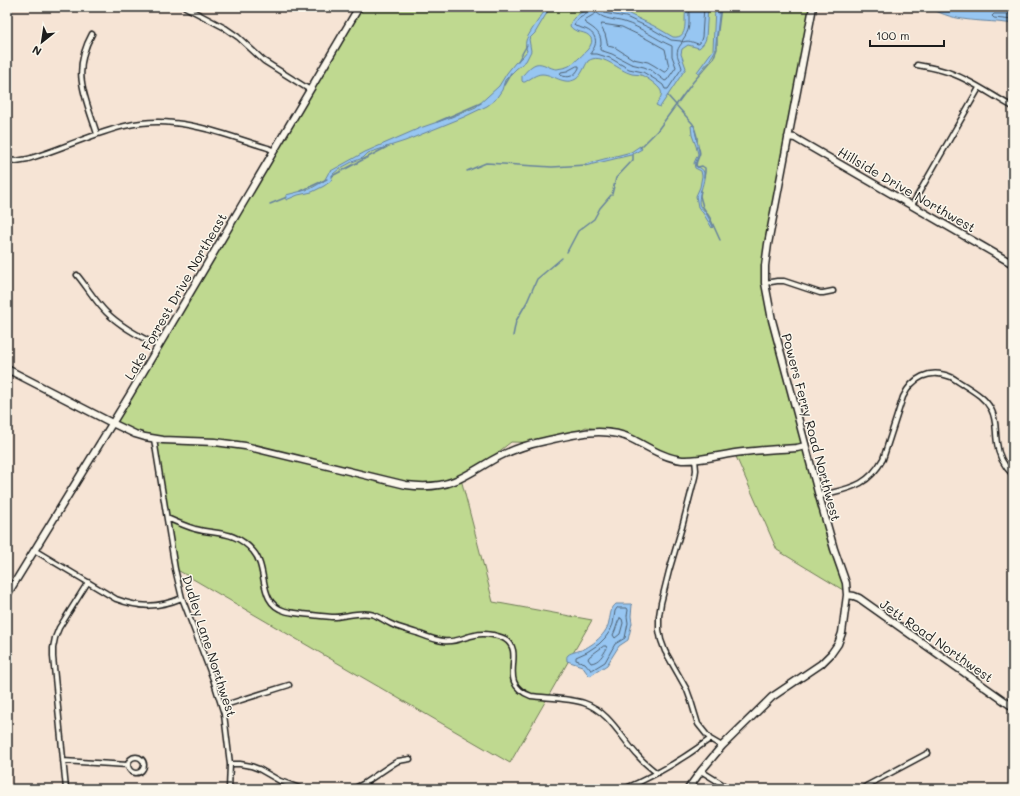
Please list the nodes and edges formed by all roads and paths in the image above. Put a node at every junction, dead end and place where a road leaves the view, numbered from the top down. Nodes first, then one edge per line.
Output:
1 (185, 7) edge
2 (359, 7) edge
3 (813, 7) edge
4 (92, 34) dead end
5 (917, 65) dead end
6 (980, 88) junction
7 (310, 90) junction
8 (1013, 107) edge
9 (97, 134) junction
10 (788, 137) junction
11 (274, 151) junction
12 (7, 160) edge
13 (912, 205) junction
14 (1013, 264) edge
15 (77, 275) dead end
16 (765, 283) junction
17 (833, 291) dead end
18 (159, 346) junction
19 (7, 369) edge
20 (112, 423) junction
21 (154, 439) junction
22 (805, 446) junction
23 (696, 459) junction
24 (1013, 475) edge
25 (819, 496) junction
26 (167, 518) junction
27 (34, 550) junction
28 (88, 582) junction
29 (7, 595) edge
30 (847, 595) junction
31 (182, 598) junction
32 (289, 685) dead end
33 (222, 706) junction
34 (1013, 707) edge
35 (710, 739) junction
36 (722, 746) junction
37 (928, 753) dead end
38 (410, 759) dead end
39 (63, 761) junction
40 (230, 764) junction
41 (128, 765) junction
42 (701, 771) junction
43 (657, 774) junction
44 (66, 789) edge
45 (229, 789) edge
46 (302, 789) edge
47 (353, 789) edge
48 (624, 789) edge
49 (688, 789) edge
50 (730, 789) edge
51 (862, 789) edge

1 - 7 street
2 - 7 street, Lake Forrest Drive Northeast
3 - 10 street, Powers Ferry Road Northwest
4 - 9 street
5 - 6 street
6 - 8 street
6 - 13 street
7 - 11 street, Lake Forrest Drive Northeast
9 - 11 street
9 - 12 street
10 - 13 street, Hillside Drive Northwest
10 - 16 street, Powers Ferry Road Northwest
11 - 18 street, Lake Forrest Drive Northeast
13 - 14 street, Hillside Drive Northwest
15 - 18 street
16 - 17 street
16 - 22 street, Powers Ferry Road Northwest
18 - 20 street, Lake Forrest Drive Northeast
19 - 20 street
20 - 21 street
20 - 27 street, Lake Forrest Drive Northeast
21 - 23 street
21 - 26 street, Dudley Lane Northwest
22 - 23 street
22 - 25 street, Powers Ferry Road Northwest
23 - 35 street
24 - 25 street
25 - 30 street, Powers Ferry Road Northwest
26 - 31 street, Dudley Lane Northwest
26 - 43 street
27 - 28 street
27 - 29 street, Lake Forrest Drive Northeast
28 - 31 street
28 - 39 street
30 - 34 street, Jett Road Northwest
30 - 36 street, Powers Ferry Road Northwest
31 - 33 street, Dudley Lane Northwest
32 - 33 street
33 - 40 street, Dudley Lane Northwest
35 - 36 street
35 - 43 street
36 - 42 street, Powers Ferry Road Northwest
37 - 51 street
38 - 47 street
39 - 41 street
39 - 44 street
40 - 45 street, Dudley Lane Northwest
40 - 46 street
41 - 41 street
42 - 49 street, Powers Ferry Road Northwest
42 - 50 street
43 - 48 street

